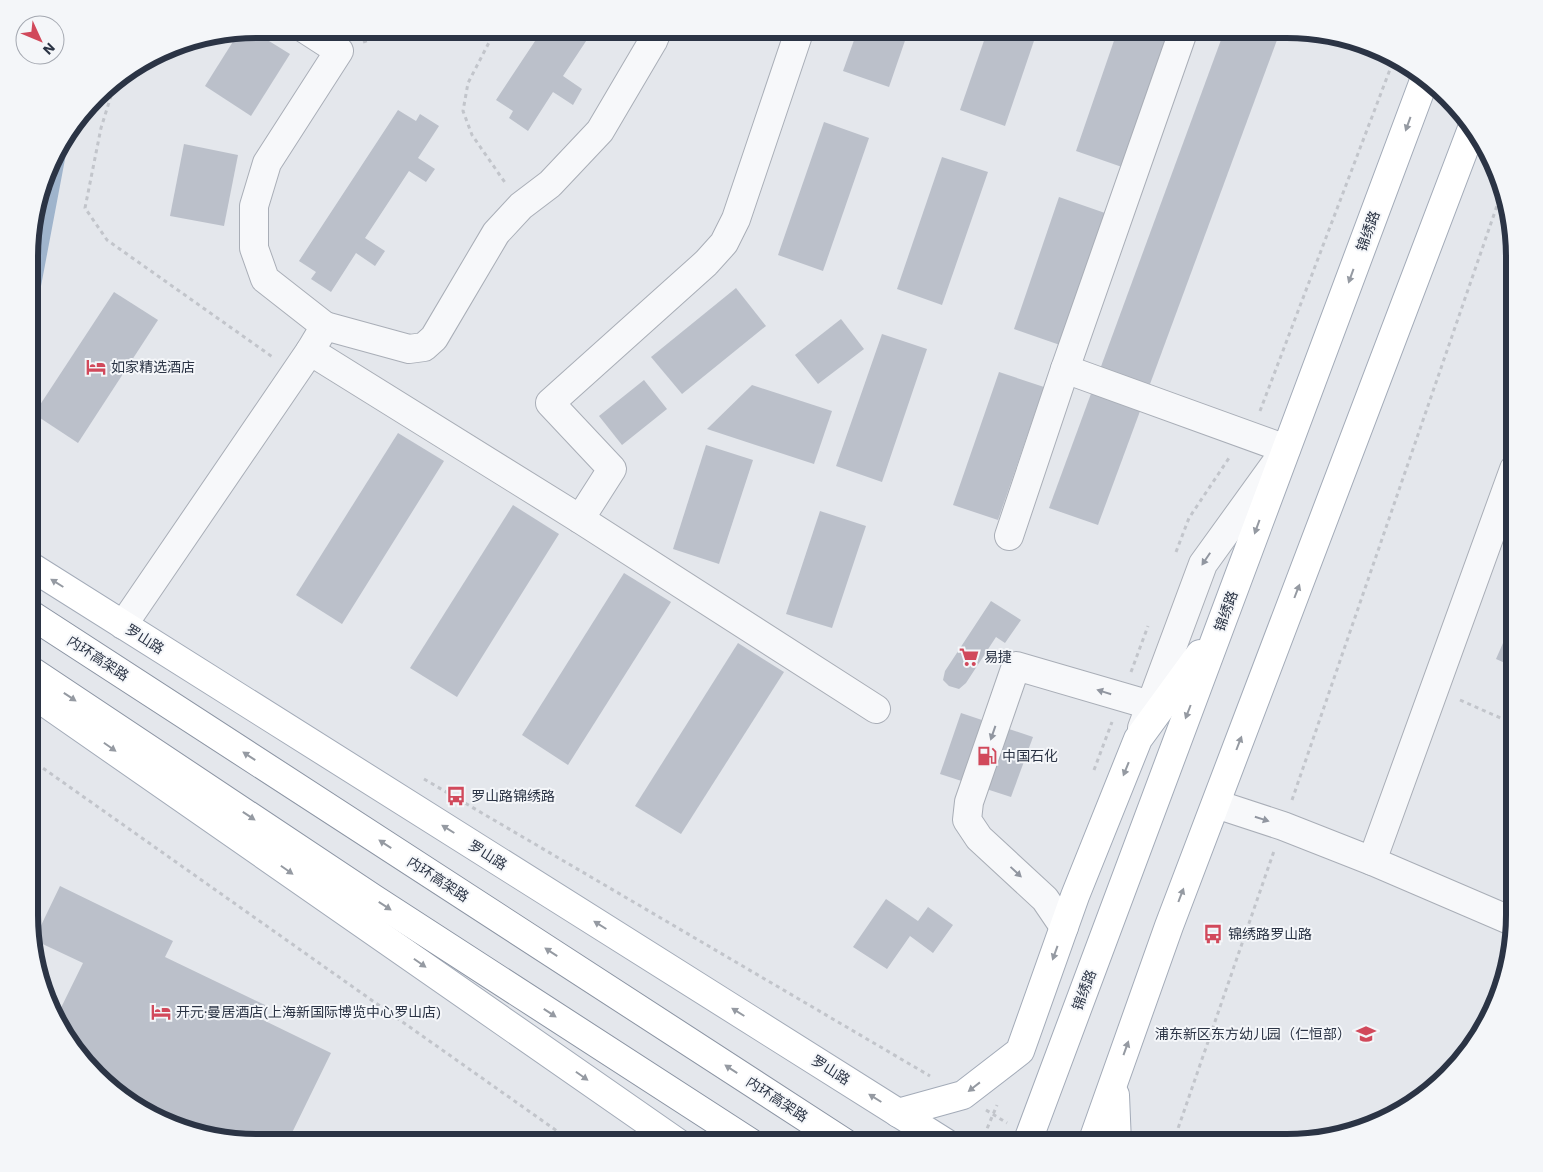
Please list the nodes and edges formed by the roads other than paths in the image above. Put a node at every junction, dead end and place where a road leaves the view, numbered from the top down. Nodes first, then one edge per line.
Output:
1 (320, 38) edge
2 (654, 38) edge
3 (797, 38) edge
4 (1181, 38) edge
5 (1422, 85) edge
6 (1469, 136) edge
7 (325, 326) junction
8 (302, 362) junction
9 (1065, 369) junction
10 (1286, 449) junction
11 (1506, 491) edge
12 (580, 519) junction
13 (1010, 536) dead end
14 (38, 571) edge
15 (38, 619) edge
16 (123, 624) junction
17 (1220, 627) junction
18 (38, 675) edge
19 (38, 696) edge
20 (1150, 705) junction
21 (876, 709) dead end
22 (1138, 739) junction
23 (1216, 804) junction
24 (1372, 861) junction
25 (1506, 918) edge
26 (1064, 927) junction
27 (1114, 1079) junction
28 (898, 1113) junction
29 (665, 1134) edge
30 (738, 1134) edge
31 (831, 1134) edge
32 (932, 1134) edge
33 (1030, 1134) edge
34 (1095, 1134) edge
35 (1117, 1134) edge

1 - 7 lane
2 - 7 lane
3 - 12 lane
4 - 9 lane
5 -> 10 main road, 锦绣路
23 -> 6 main road
7 - 8 lane
8 - 12 lane
8 - 16 lane
9 - 10 lane
9 - 13 lane
10 -> 17 main road, 锦绣路
10 -> 20 lane
11 - 24 lane
12 - 21 lane
16 -> 14 main road, 罗山路
31 -> 15 main road, 内环高架路
28 -> 16 main road, 罗山路
17 - 22 main road
17 -> 33 main road, 锦绣路
18 -> 30 main road
19 -> 29 main road
20 - 22 lane
20 -> 26 lane
22 -> 26 main road
23 -> 24 lane
27 -> 23 main road
24 - 25 lane
26 -> 28 main road
27 - 34 main road
27 - 35 main road
28 - 32 main road, 罗山路

